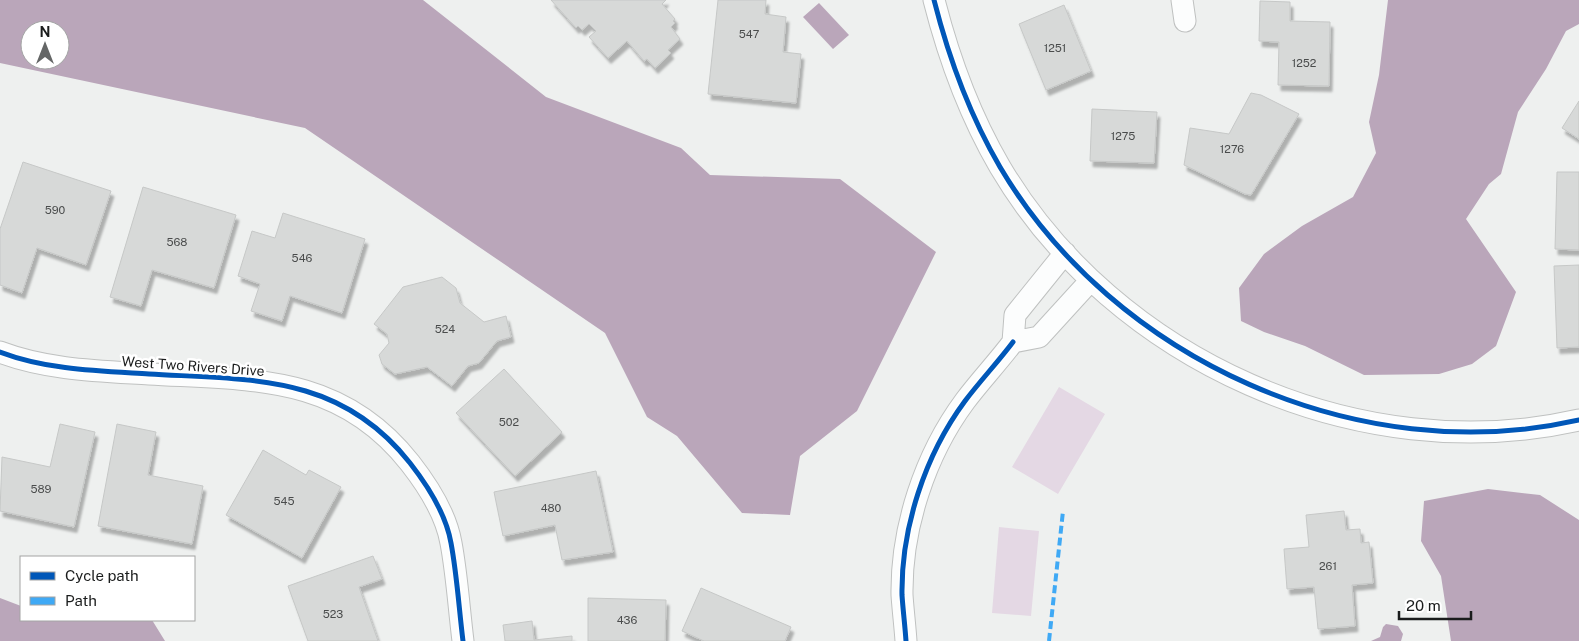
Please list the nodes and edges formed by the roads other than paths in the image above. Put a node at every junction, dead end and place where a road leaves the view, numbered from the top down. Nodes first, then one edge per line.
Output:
1 (934, 0) edge
2 (1182, 0) edge
3 (1185, 21) dead end
4 (1065, 253) junction
5 (1091, 280) junction
6 (1013, 342) junction
7 (0, 352) edge
8 (1579, 420) edge
9 (463, 641) edge
10 (906, 641) edge

1 - 4 street
2 - 3 street
4 - 5 street
4 - 6 street
5 - 6 street
5 - 8 street
6 - 10 street
7 - 9 street, West Two Rivers Drive

